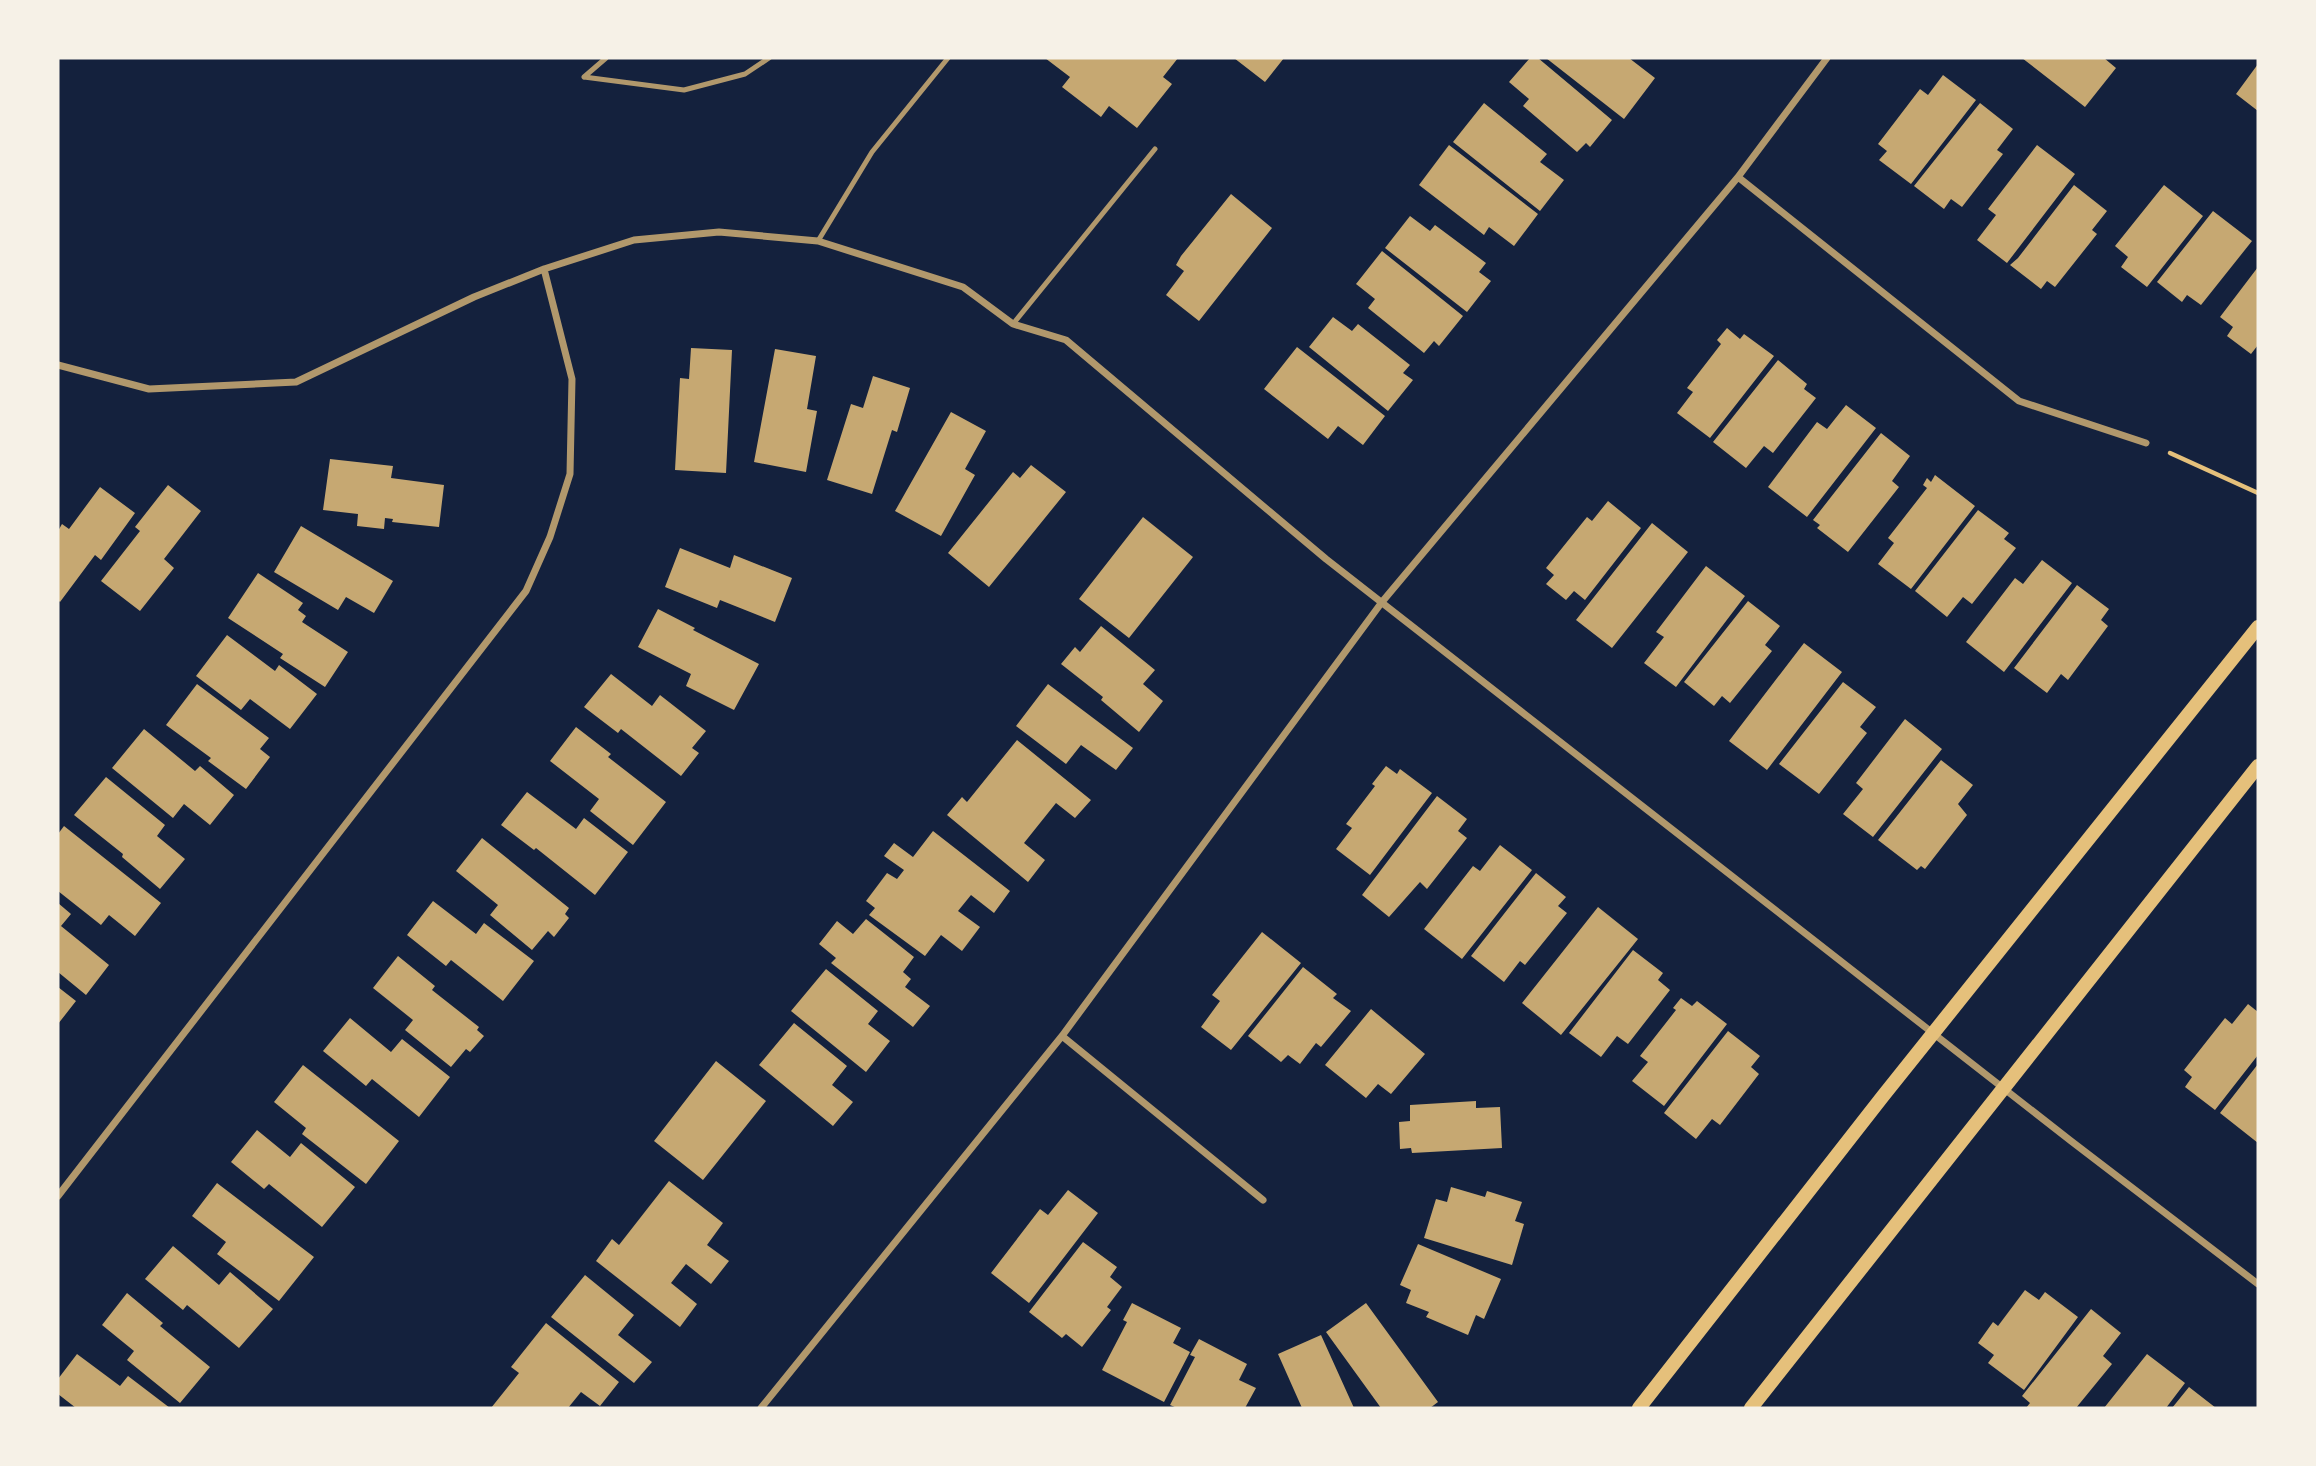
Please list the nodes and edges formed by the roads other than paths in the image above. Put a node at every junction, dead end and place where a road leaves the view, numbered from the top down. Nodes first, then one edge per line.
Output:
1 (606, 58) edge
2 (769, 58) edge
3 (948, 58) edge
4 (1827, 58) edge
5 (1155, 149) dead end
6 (1738, 177) junction
7 (818, 241) junction
8 (544, 269) junction
9 (1013, 324) junction
10 (58, 365) edge
11 (2146, 443) road end
12 (1382, 602) junction
13 (2258, 627) edge
14 (2258, 766) edge
15 (1934, 1033) junction
16 (1062, 1037) junction
17 (2004, 1088) junction
18 (58, 1196) edge
19 (1263, 1200) dead end
20 (2258, 1284) edge
21 (761, 1408) edge
22 (1639, 1408) edge
23 (1751, 1408) edge

1 - 2 lane
3 - 7 lane
4 - 6 street
5 - 9 lane
6 - 11 street
6 - 12 street
7 - 8 street
7 - 9 street
8 - 10 street
8 - 18 street
9 - 12 street
12 - 15 street
12 - 16 street
13 - 15 main road
14 - 17 main road
15 - 17 street
15 - 22 main road
16 - 19 street
16 - 21 street
17 - 20 street
17 - 23 main road

